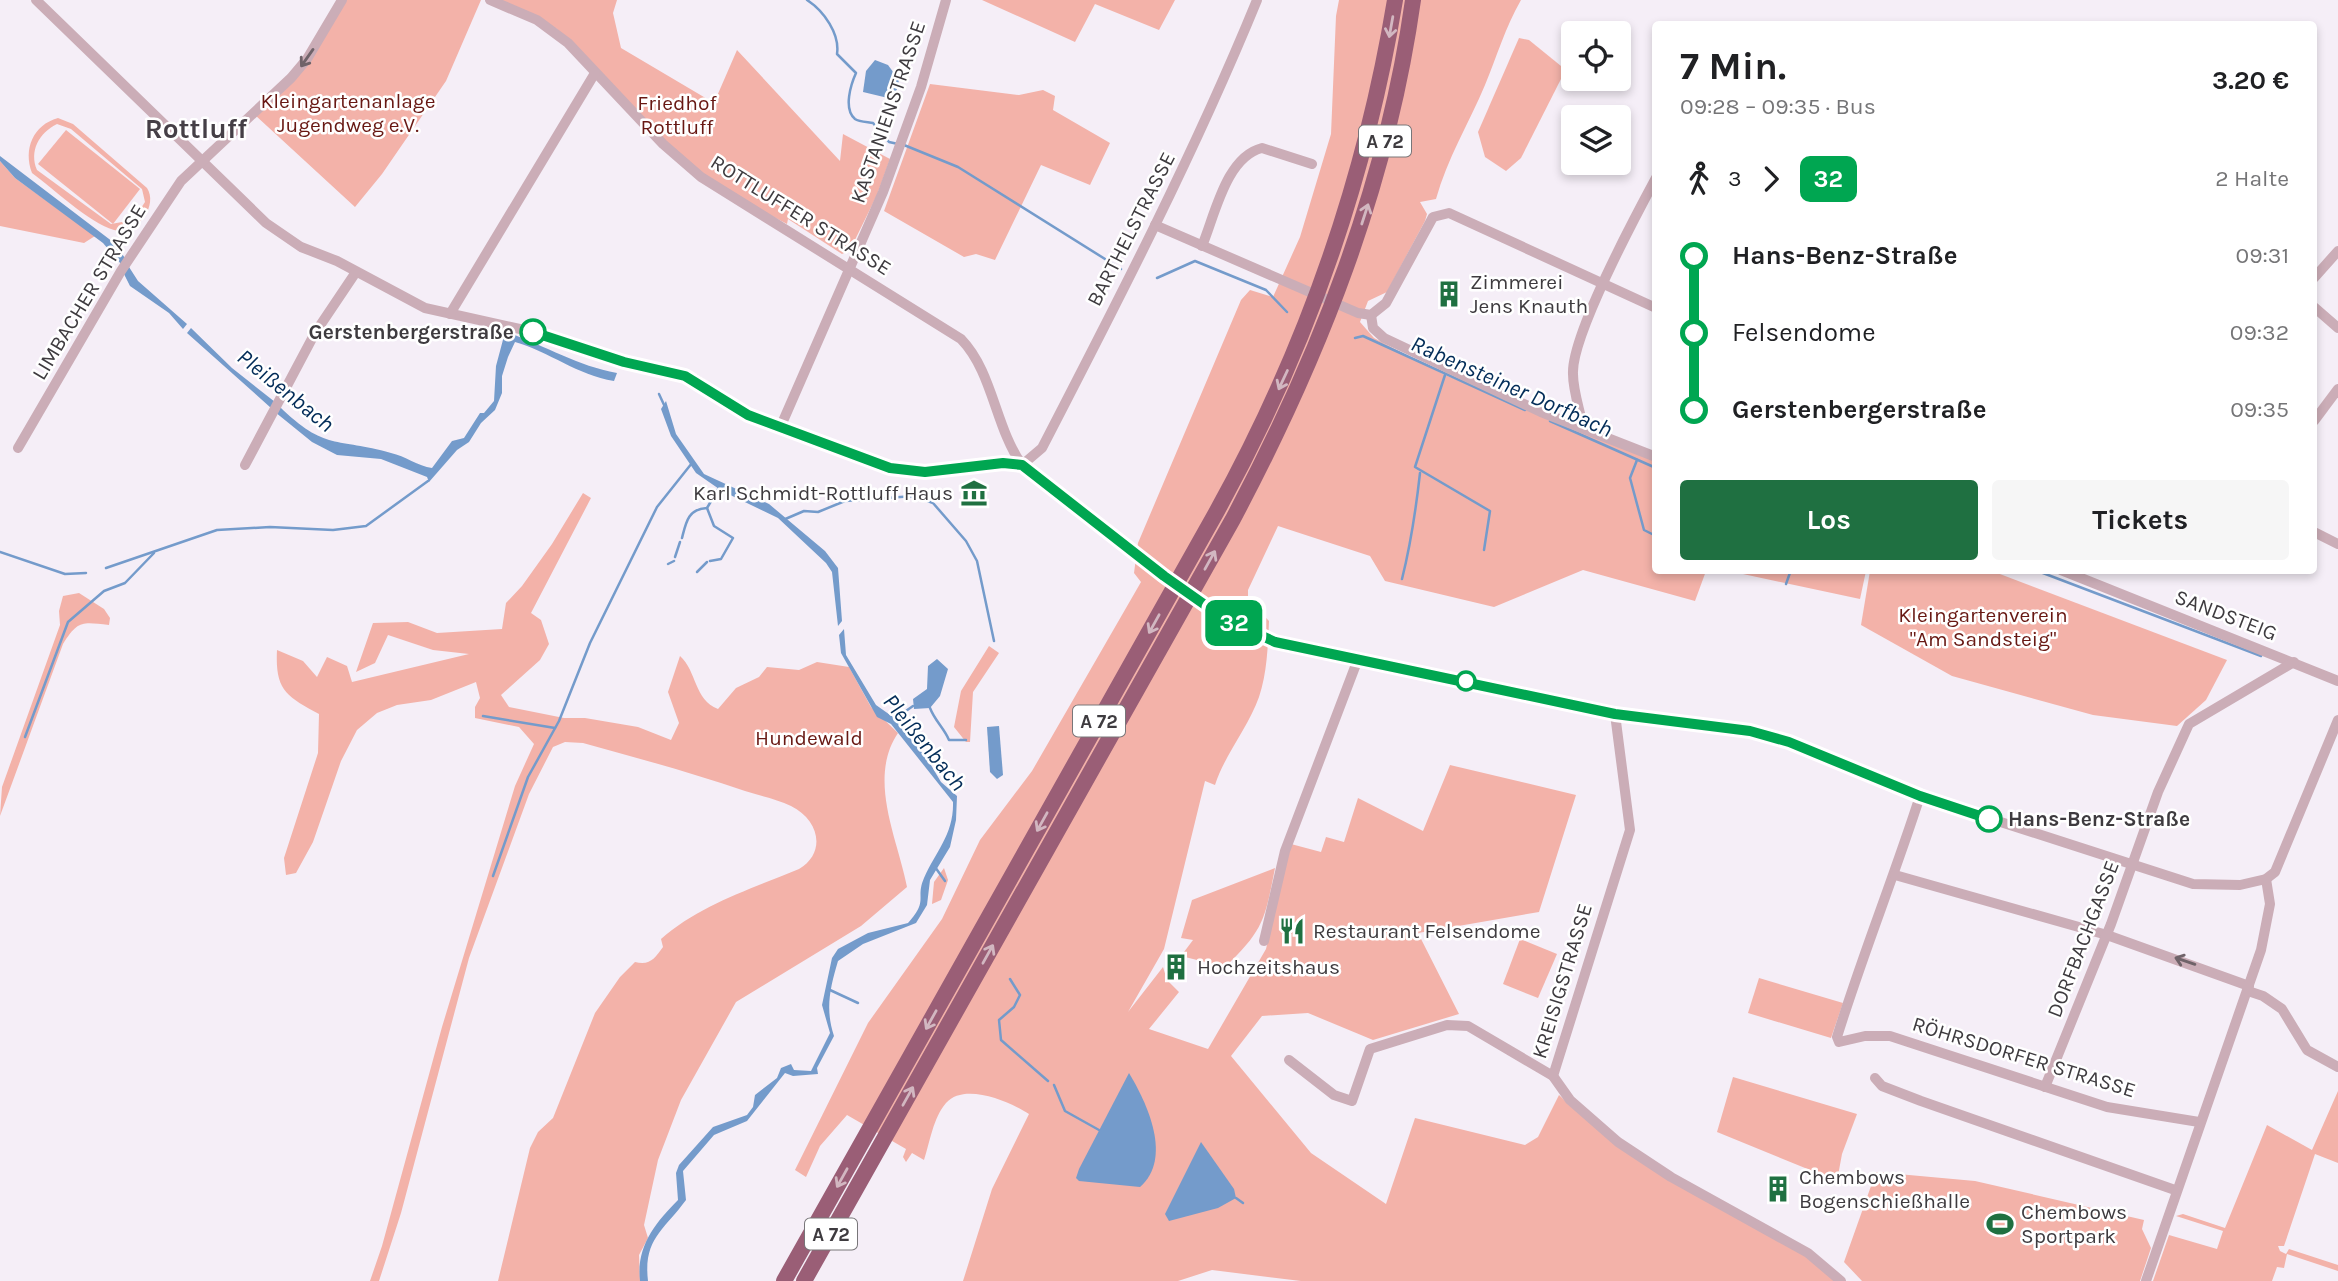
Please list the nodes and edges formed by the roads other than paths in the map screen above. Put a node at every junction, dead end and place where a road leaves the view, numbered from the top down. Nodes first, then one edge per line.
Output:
1 (36, 0) edge
2 (342, 0) edge
3 (490, 0) edge
4 (946, 0) edge
5 (1256, 0) edge
6 (1395, 0) edge
7 (1413, 0) edge
8 (595, 73) junction
9 (201, 162) junction
10 (1312, 164) dead end
11 (1652, 186) edge
12 (1155, 225) junction
13 (1202, 246) junction
14 (2338, 251) edge
15 (849, 269) junction
16 (356, 272) junction
17 (2317, 272) edge
18 (1603, 285) junction
19 (1652, 306) edge
20 (2317, 310) edge
21 (450, 314) junction
22 (1371, 315) junction
23 (2338, 328) edge
24 (2338, 389) edge
25 (2317, 417) edge
26 (1583, 427) junction
27 (780, 428) junction
28 (18, 448) dead end
29 (1652, 455) edge
30 (245, 465) dead end
31 (1022, 465) junction
32 (2317, 534) edge
33 (2338, 544) edge
34 (2071, 574) edge
35 (1358, 659) junction
36 (2294, 662) junction
37 (2338, 681) edge
38 (1615, 714) junction
39 (2338, 720) edge
40 (1920, 796) junction
41 (2133, 866) junction
42 (1895, 875) junction
43 (2266, 879) junction
44 (2107, 935) junction
45 (1264, 941) dead end
46 (2248, 988) junction
47 (1289, 1060) dead end
48 (2338, 1066) edge
49 (1553, 1076) junction
50 (1875, 1078) dead end
51 (2045, 1087) junction
52 (2199, 1122) junction
53 (2175, 1190) junction
54 (784, 1281) edge
55 (804, 1281) edge
56 (1841, 1281) edge
57 (2146, 1281) edge

1 - 9 street
2 -> 9 street, LIMBACHER STRASSE
3 - 8 street, ROTTLUFFER STRASSE
4 - 15 street, KASTANIENSTRASSE
5 - 12 street, BARTHELSTRASSE
6 -> 54 highway, A 72
55 -> 7 highway, A 72
8 - 15 street, ROTTLUFFER STRASSE
8 - 21 street
9 - 16 street
9 - 28 street, LIMBACHER STRASSE
10 - 13 street
11 - 18 street
12 - 13 street
12 - 31 street, BARTHELSTRASSE
13 - 22 street
14 - 17 street
15 - 27 street, KASTANIENSTRASSE
15 - 31 street, ROTTLUFFER STRASSE
16 - 21 street
16 - 30 street
18 - 19 street
18 - 22 street
18 - 26 street
20 - 23 street
21 - 27 street
22 - 26 street
24 - 25 street
26 - 29 street
27 - 31 street
31 - 35 street
32 - 33 street
34 - 36 street, SANDSTEIG
35 - 38 street
35 - 45 street
36 - 37 street, SANDSTEIG
36 - 41 street, DORFBACHGASSE
38 - 40 street
38 - 49 street, KREISIGSTRASSE
39 - 43 street
40 - 41 street
40 - 42 street
41 - 43 street
41 - 44 street, DORFBACHGASSE
42 - 44 street
42 - 51 street, RÖHRSDORFER STRASSE
43 - 46 street
46 -> 44 street
44 - 51 street, DORFBACHGASSE
46 - 48 street
46 - 52 street
47 - 49 street
49 - 56 street, KREISIGSTRASSE
50 - 53 street
51 - 52 street, RÖHRSDORFER STRASSE
52 - 53 street
53 - 57 street

